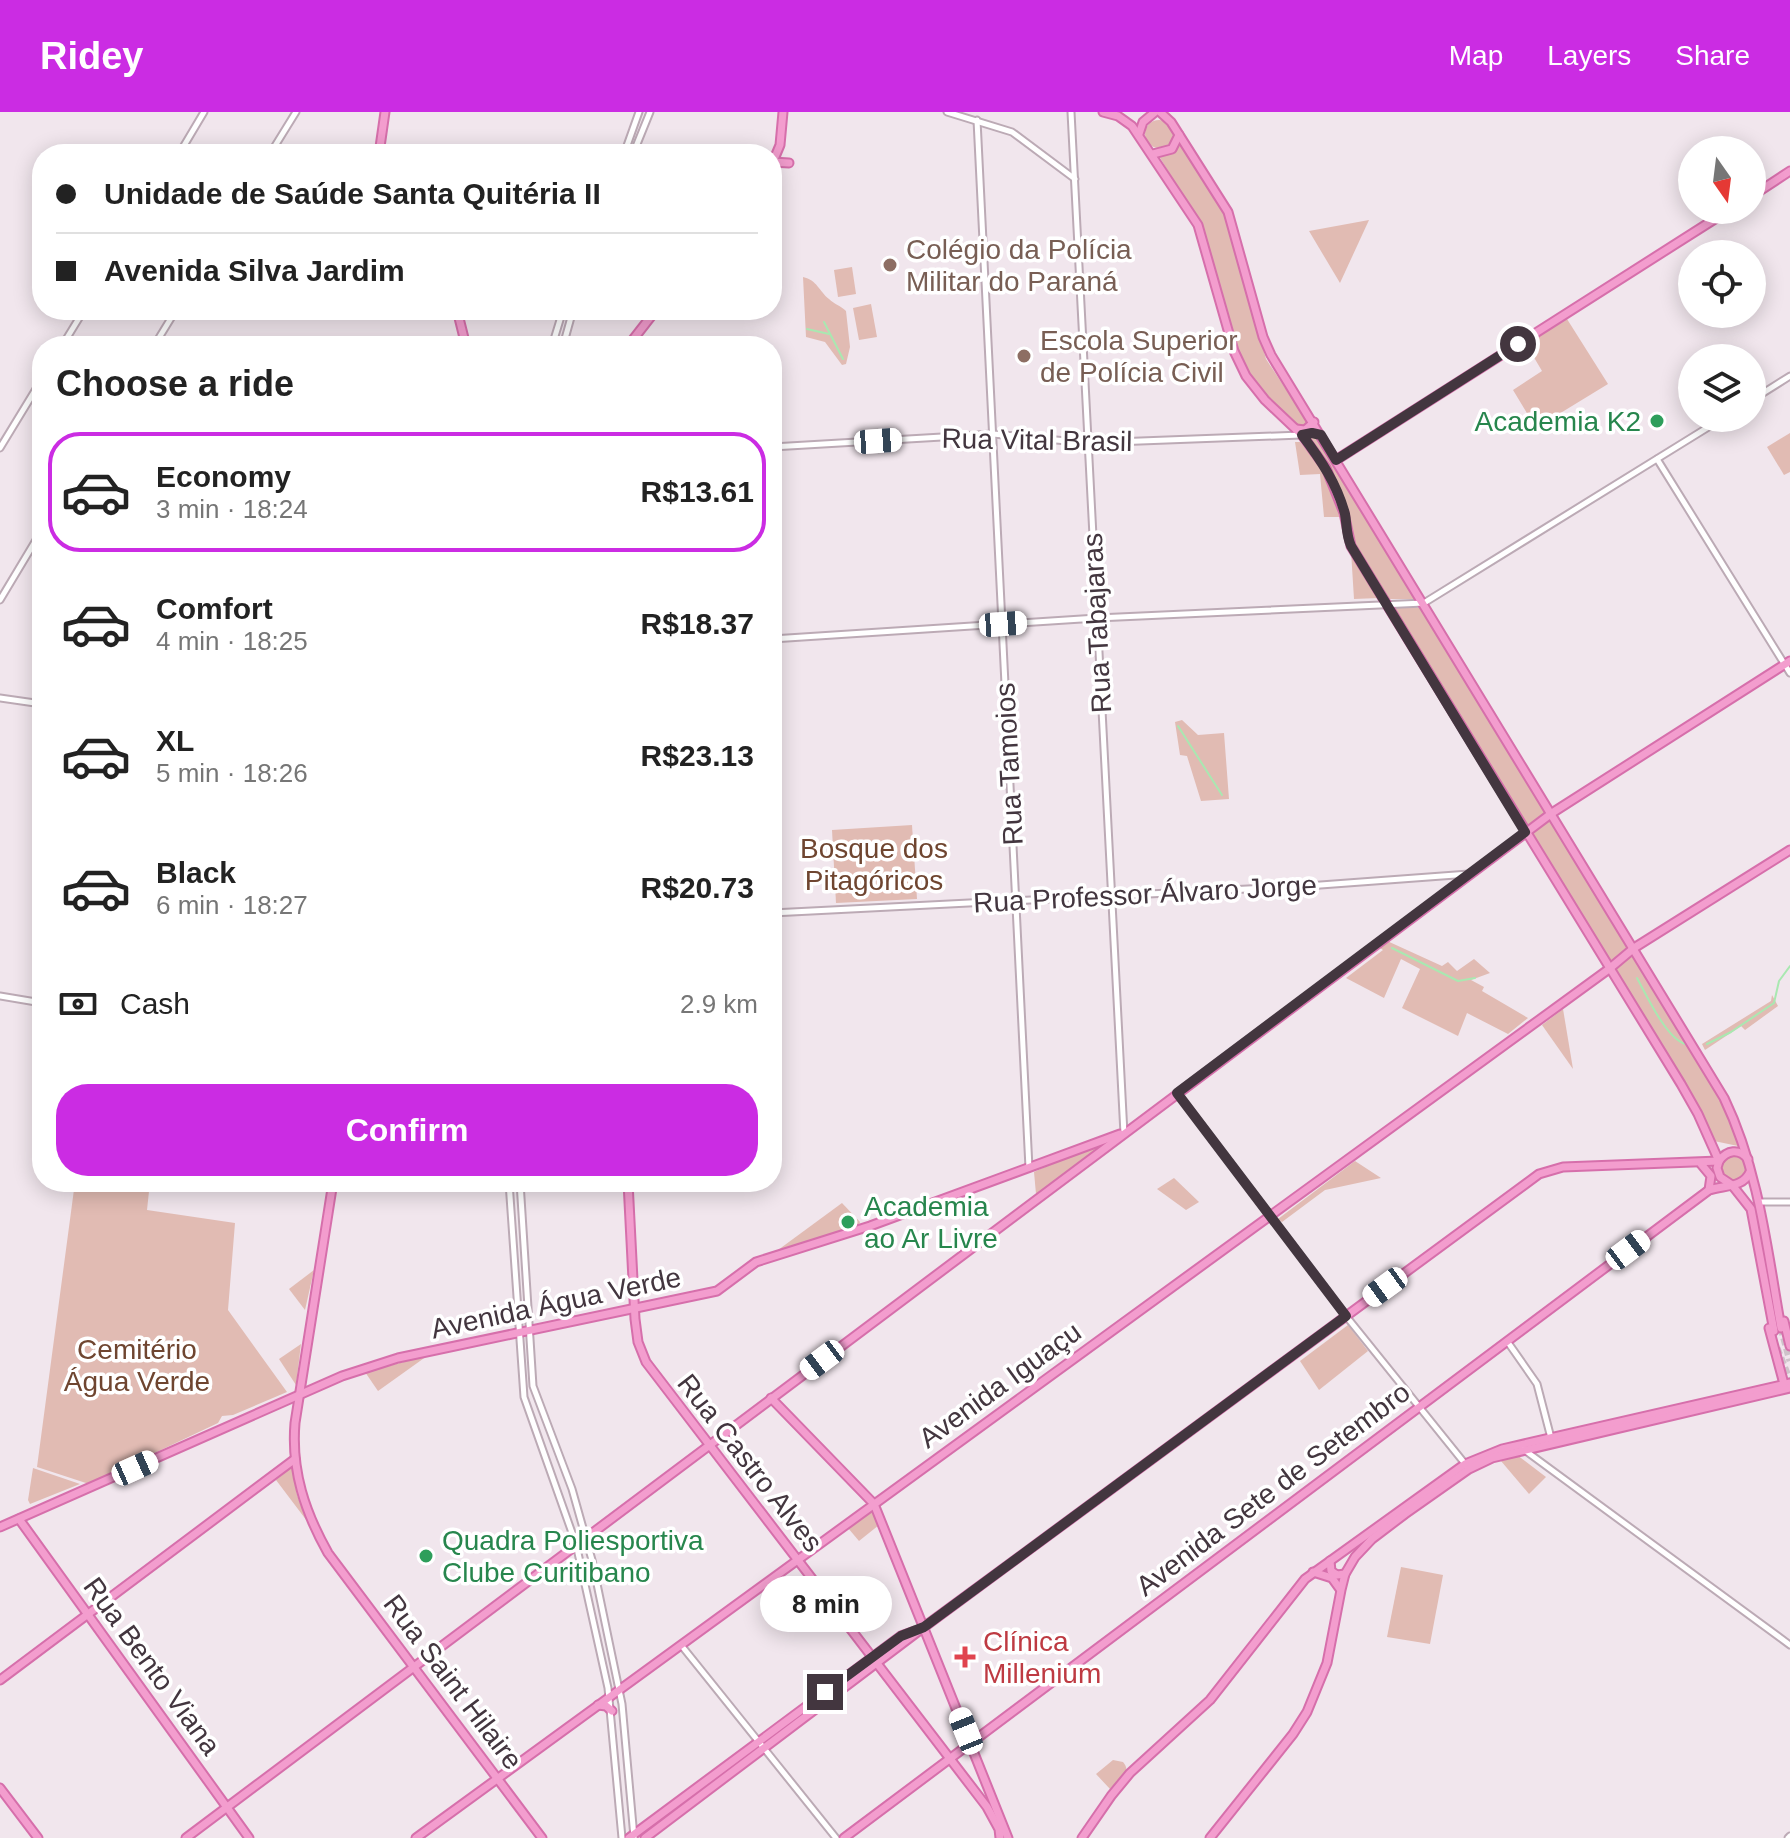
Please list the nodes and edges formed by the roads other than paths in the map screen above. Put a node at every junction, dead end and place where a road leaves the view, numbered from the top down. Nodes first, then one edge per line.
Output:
1 (204, 112) edge
2 (296, 112) edge
3 (385, 112) edge
4 (639, 112) edge
5 (650, 112) edge
6 (783, 112) edge
7 (947, 112) edge
8 (1071, 112) edge
9 (1103, 112) edge
10 (1158, 112) edge
11 (977, 120) junction
12 (1139, 134) junction
13 (1179, 135) junction
14 (185, 144) edge
15 (276, 144) edge
16 (380, 144) edge
17 (628, 144) edge
18 (637, 144) edge
19 (780, 144) edge
20 (1153, 154) junction
21 (782, 163) edge
22 (789, 163) dead end
23 (1790, 171) edge
24 (1075, 179) junction
25 (1766, 187) edge
26 (1707, 224) edge
27 (648, 320) edge
28 (636, 336) edge
29 (1790, 376) edge
30 (1766, 391) edge
31 (32, 395) edge
32 (1314, 422) junction
33 (1299, 432) junction
34 (1700, 432) edge
35 (993, 434) junction
36 (1321, 435) junction
37 (1088, 443) junction
38 (782, 446) edge
39 (0, 448) edge
40 (1657, 459) junction
41 (1336, 460) junction
42 (32, 547) edge
43 (0, 600) edge
44 (1424, 603) junction
45 (1386, 604) junction
46 (1097, 618) junction
47 (1003, 624) junction
48 (782, 638) edge
49 (1787, 663) edge
50 (1790, 673) edge
51 (0, 698) edge
52 (32, 703) edge
53 (1552, 813) junction
54 (1525, 832) junction
55 (1790, 850) edge
56 (1470, 873) junction
57 (1111, 896) junction
58 (1016, 901) junction
59 (782, 913) edge
60 (1634, 948) junction
61 (1609, 969) junction
62 (0, 996) edge
63 (32, 1001) edge
64 (1177, 1093) junction
65 (1124, 1134) junction
66 (1108, 1140) junction
67 (1666, 1157) dead end
68 (1581, 1160) dead end
69 (1749, 1160) junction
70 (1715, 1162) junction
71 (1675, 1163) junction
72 (1699, 1163) junction
73 (1563, 1167) junction
74 (1029, 1169) junction
75 (1751, 1170) junction
76 (1732, 1185) junction
77 (1709, 1190) junction
78 (331, 1192) edge
79 (510, 1192) edge
80 (521, 1192) edge
81 (628, 1192) edge
82 (1742, 1195) junction
83 (1760, 1202) junction
84 (1790, 1202) edge
85 (1270, 1216) junction
86 (864, 1218) dead end
87 (857, 1231) junction
88 (1767, 1274) junction
89 (691, 1297) junction
90 (697, 1306) dead end
91 (634, 1308) junction
92 (1346, 1316) junction
93 (1777, 1329) tunnel mouth
94 (530, 1330) junction
95 (518, 1332) junction
96 (1507, 1341) junction
97 (1790, 1346) edge
98 (1788, 1387) edge
99 (298, 1396) junction
100 (771, 1398) junction
101 (1420, 1406) junction
102 (1551, 1440) junction
103 (708, 1445) junction
104 (1520, 1447) junction
105 (295, 1459) junction
106 (1467, 1466) junction
107 (874, 1504) junction
108 (19, 1519) junction
109 (0, 1527) edge
110 (586, 1537) junction
111 (576, 1544) junction
112 (797, 1560) junction
113 (1330, 1561) junction
114 (1313, 1572) junction
115 (1345, 1574) junction
116 (1341, 1590) junction
117 (88, 1615) junction
118 (924, 1627) junction
119 (681, 1644) junction
120 (1790, 1645) edge
121 (874, 1661) junction
122 (414, 1667) junction
123 (0, 1680) edge
124 (620, 1689) junction
125 (610, 1696) junction
126 (598, 1705) junction
127 (612, 1711) junction
128 (971, 1743) junction
129 (761, 1745) junction
130 (950, 1759) junction
131 (497, 1778) junction
132 (0, 1788) edge
133 (227, 1807) junction
134 (646, 1826) junction
135 (660, 1827) junction
136 (1005, 1836) edge
137 (632, 1837) edge
138 (38, 1838) edge
139 (186, 1838) edge
140 (249, 1838) edge
141 (416, 1838) edge
142 (542, 1838) edge
143 (622, 1838) edge
144 (645, 1838) edge
145 (836, 1838) edge
146 (844, 1838) edge
147 (1082, 1838) edge
148 (1210, 1838) edge

1 - 14 street
2 - 15 street
3 - 16 main road
4 - 17 street
5 - 18 street
6 - 19 main road
7 - 11 street
8 - 24 street, Rua Tabajaras
9 - 12 main road
10 - 12 main road
10 - 13 main road
11 - 24 street
11 - 35 street, Rua Tamoios
12 - 20 main road
13 - 20 main road
13 - 32 main road
20 - 33 main road
21 - 22 main road
23 - 25 main road
24 - 37 street, Rua Tabajaras
26 - 41 main road
27 - 28 main road
29 - 30 street
31 - 39 street
32 - 33 main road
32 - 36 main road
33 - 36 main road
33 - 37 street, Rua Vital Brasil
33 - 45 main road
34 - 40 street
35 - 37 street, Rua Vital Brasil
35 - 38 street, Rua Vital Brasil
35 - 47 street, Rua Tamoios
36 - 41 main road
37 - 46 street, Rua Tabajaras
40 - 44 street
40 - 49 street
41 - 44 main road
42 - 43 street
44 - 45 street
44 - 53 main road
45 - 46 street
45 - 54 main road
46 - 47 street
46 - 57 street, Rua Tabajaras
47 - 48 street
47 - 58 street, Rua Tamoios
49 - 50 street
49 - 53 main road
51 - 52 street
53 - 54 main road
53 - 60 main road
54 - 56 main road
54 - 61 main road
55 - 60 main road, Avenida Iguaçu
56 - 57 street, Rua Professor Álvaro Jorge
56 - 64 main road
57 - 58 street, Rua Professor Álvaro Jorge
57 - 65 street, Rua Tabajaras
58 - 59 street, Rua Professor Álvaro Jorge
58 - 74 street, Rua Tamoios
60 - 61 main road, Avenida Iguaçu
60 - 69 main road
61 - 70 main road
61 - 85 main road, Avenida Iguaçu
62 - 63 street
64 - 65 main road
64 - 85 street
65 - 66 main road, Avenida Água Verde
66 - 74 main road, Avenida Água Verde
66 - 100 main road
67 - 71 main road
68 - 73 main road
69 - 70 main road
69 - 75 main road
70 - 72 main road
70 - 76 main road
71 - 72 main road
71 - 73 main road
72 - 77 main road
73 - 92 main road
74 - 87 main road, Avenida Água Verde
75 - 76 main road
75 - 83 main road
76 - 77 main road, Avenida Sete de Setembro
76 - 82 main road
77 - 96 main road, Avenida Sete de Setembro
78 - 99 main road, Rua Saint Hilaire
79 - 95 street
80 - 94 street
81 - 91 main road
82 - 83 main road
82 - 88 main road
83 - 84 street
83 - 88 main road
85 - 92 street
85 - 107 main road, Avenida Iguaçu
86 - 87 main road
87 - 89 main road, Avenida Água Verde
88 - 93 main road
88 - 97 main road
88 - 98 main road
89 - 90 main road
89 - 91 main road, Avenida Água Verde
91 - 94 main road, Avenida Água Verde
91 - 103 main road, Rua Castro Alves
92 - 101 street
92 - 118 main road
94 - 95 main road, Avenida Água Verde
94 - 110 street
95 - 99 main road, Avenida Água Verde
95 - 111 street
96 - 101 main road, Avenida Sete de Setembro
96 - 102 street
98 - 102 main road
99 - 105 main road, Rua Saint Hilaire
99 - 108 main road, Avenida Água Verde
100 - 103 main road
100 - 107 main road
101 - 106 street
101 - 128 main road, Avenida Sete de Setembro
102 - 104 main road
103 - 110 main road
103 - 112 main road, Rua Castro Alves
104 - 106 main road
104 - 120 street
105 - 117 main road
105 - 122 main road, Rua Saint Hilaire
106 - 113 main road
106 - 115 main road
107 - 112 main road, Avenida Iguaçu
107 - 118 main road
108 - 109 main road, Avenida Água Verde
108 - 117 main road, Rua Bento Viana
110 - 111 main road
110 - 124 street
111 - 122 main road
111 - 125 street
112 - 119 main road, Avenida Iguaçu
112 - 121 main road, Rua Castro Alves
113 - 114 main road
113 - 115 main road
114 - 116 main road
114 - 147 main road
115 - 116 main road
116 - 148 main road
117 - 123 main road
117 - 133 main road, Rua Bento Viana
118 - 121 main road
118 - 128 main road
119 - 124 main road, Avenida Iguaçu
119 - 129 street
121 - 129 main road
121 - 130 main road, Rua Castro Alves
122 - 131 main road, Rua Saint Hilaire
122 - 133 main road
124 - 125 main road, Avenida Iguaçu
124 - 137 street
125 - 126 main road, Avenida Iguaçu
125 - 127 street
126 - 127 main road
126 - 131 main road, Avenida Iguaçu
127 - 143 street
128 - 130 main road, Avenida Sete de Setembro
128 - 136 main road
129 - 134 main road
129 - 135 main road
129 - 145 street
130 - 136 main road, Rua Castro Alves
130 - 146 main road, Avenida Sete de Setembro
131 - 141 main road, Avenida Iguaçu
131 - 142 main road, Rua Saint Hilaire
132 - 138 main road
133 - 139 main road
133 - 140 main road, Rua Bento Viana
134 - 135 main road
134 - 137 main road
135 - 144 main road

